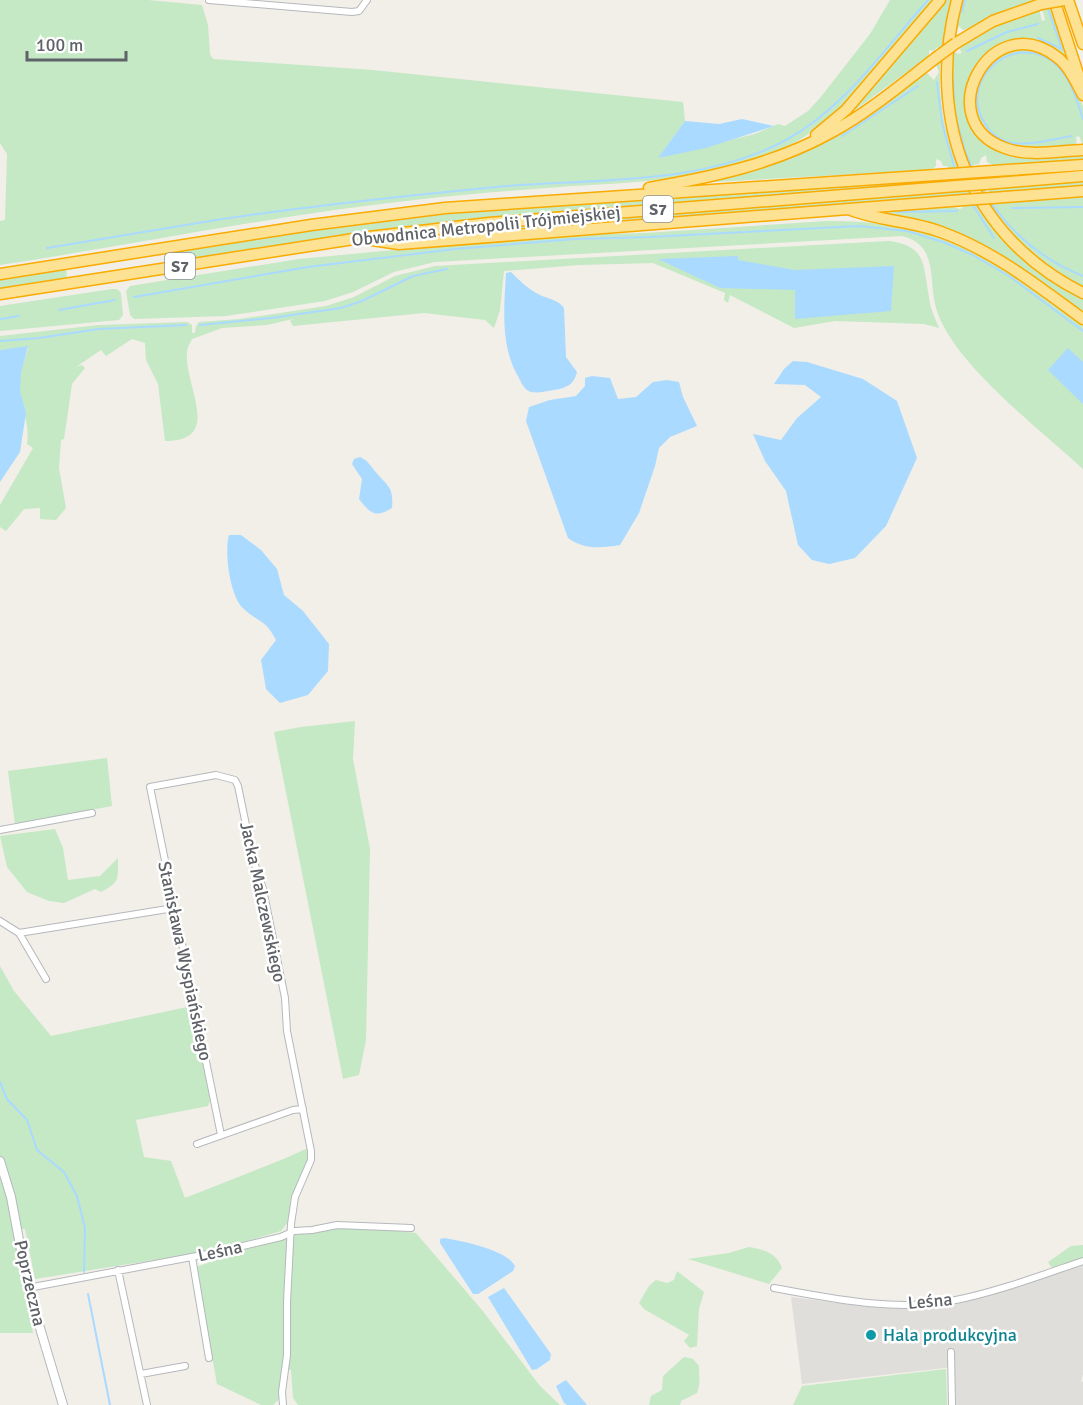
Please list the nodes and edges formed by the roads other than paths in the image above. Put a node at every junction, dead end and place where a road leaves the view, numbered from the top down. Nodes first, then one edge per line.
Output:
1 (211, 0) edge
2 (367, 0) edge
3 (940, 0) edge
4 (957, 0) edge
5 (1054, 0) edge
6 (1064, 0) edge
7 (1068, 0) edge
8 (1083, 44) edge
9 (1083, 93) edge
10 (793, 150) junction
11 (1083, 150) edge
12 (1083, 165) edge
13 (1083, 176) edge
14 (1083, 191) edge
15 (589, 197) junction
16 (848, 209) junction
17 (360, 238) junction
18 (0, 274) edge
19 (1083, 293) edge
20 (0, 294) edge
21 (1083, 319) edge
22 (150, 787) joint
23 (92, 813) dead end
24 (0, 830) edge
25 (174, 908) junction
26 (0, 921) edge
27 (19, 933) junction
28 (46, 979) dead end
29 (303, 1109) junction
30 (221, 1135) junction
31 (197, 1144) dead end
32 (0, 1161) edge
33 (411, 1228) dead end
34 (291, 1232) junction
35 (192, 1257) junction
36 (1083, 1262) edge
37 (117, 1270) junction
38 (28, 1288) junction
39 (774, 1288) dead end
40 (951, 1352) dead end
41 (209, 1358) dead end
42 (185, 1366) dead end
43 (141, 1374) junction
44 (63, 1405) edge
45 (147, 1405) edge
46 (283, 1405) edge
47 (952, 1405) edge

1 - 2 street
3 - 10 highway
4 - 19 highway
5 - 9 highway
6 - 10 highway, bridge
7 - 8 highway
9 - 11 highway
10 - 15 highway
12 - 15 highway, Obwodnica Metropolii Trójmiejskiej / S7, bridge
13 - 17 highway, Obwodnica Metropolii Trójmiejskiej / S7, bridge
14 - 16 highway, bridge
15 - 18 highway, Obwodnica Metropolii Trójmiejskiej / S7
16 - 17 highway
16 - 21 highway
17 - 20 highway, Obwodnica Metropolii Trójmiejskiej / S7
22 - 25 street, Stanisława Wyspiańskiego
22 - 29 street, Jacka Malczewskiego
23 - 24 street
25 - 27 street
25 - 30 street, Stanisława Wyspiańskiego
26 - 27 street
27 - 28 street
29 - 30 street
29 - 34 street
30 - 31 street
32 - 38 street, Poprzeczna
33 - 34 street, Leśna
34 - 35 street, Leśna
34 - 46 street
35 - 37 street, Leśna
35 - 41 street
36 - 39 street, Leśna
37 - 38 street, Leśna
37 - 43 street
38 - 44 street, Poprzeczna
40 - 47 street
42 - 43 street
43 - 45 street

